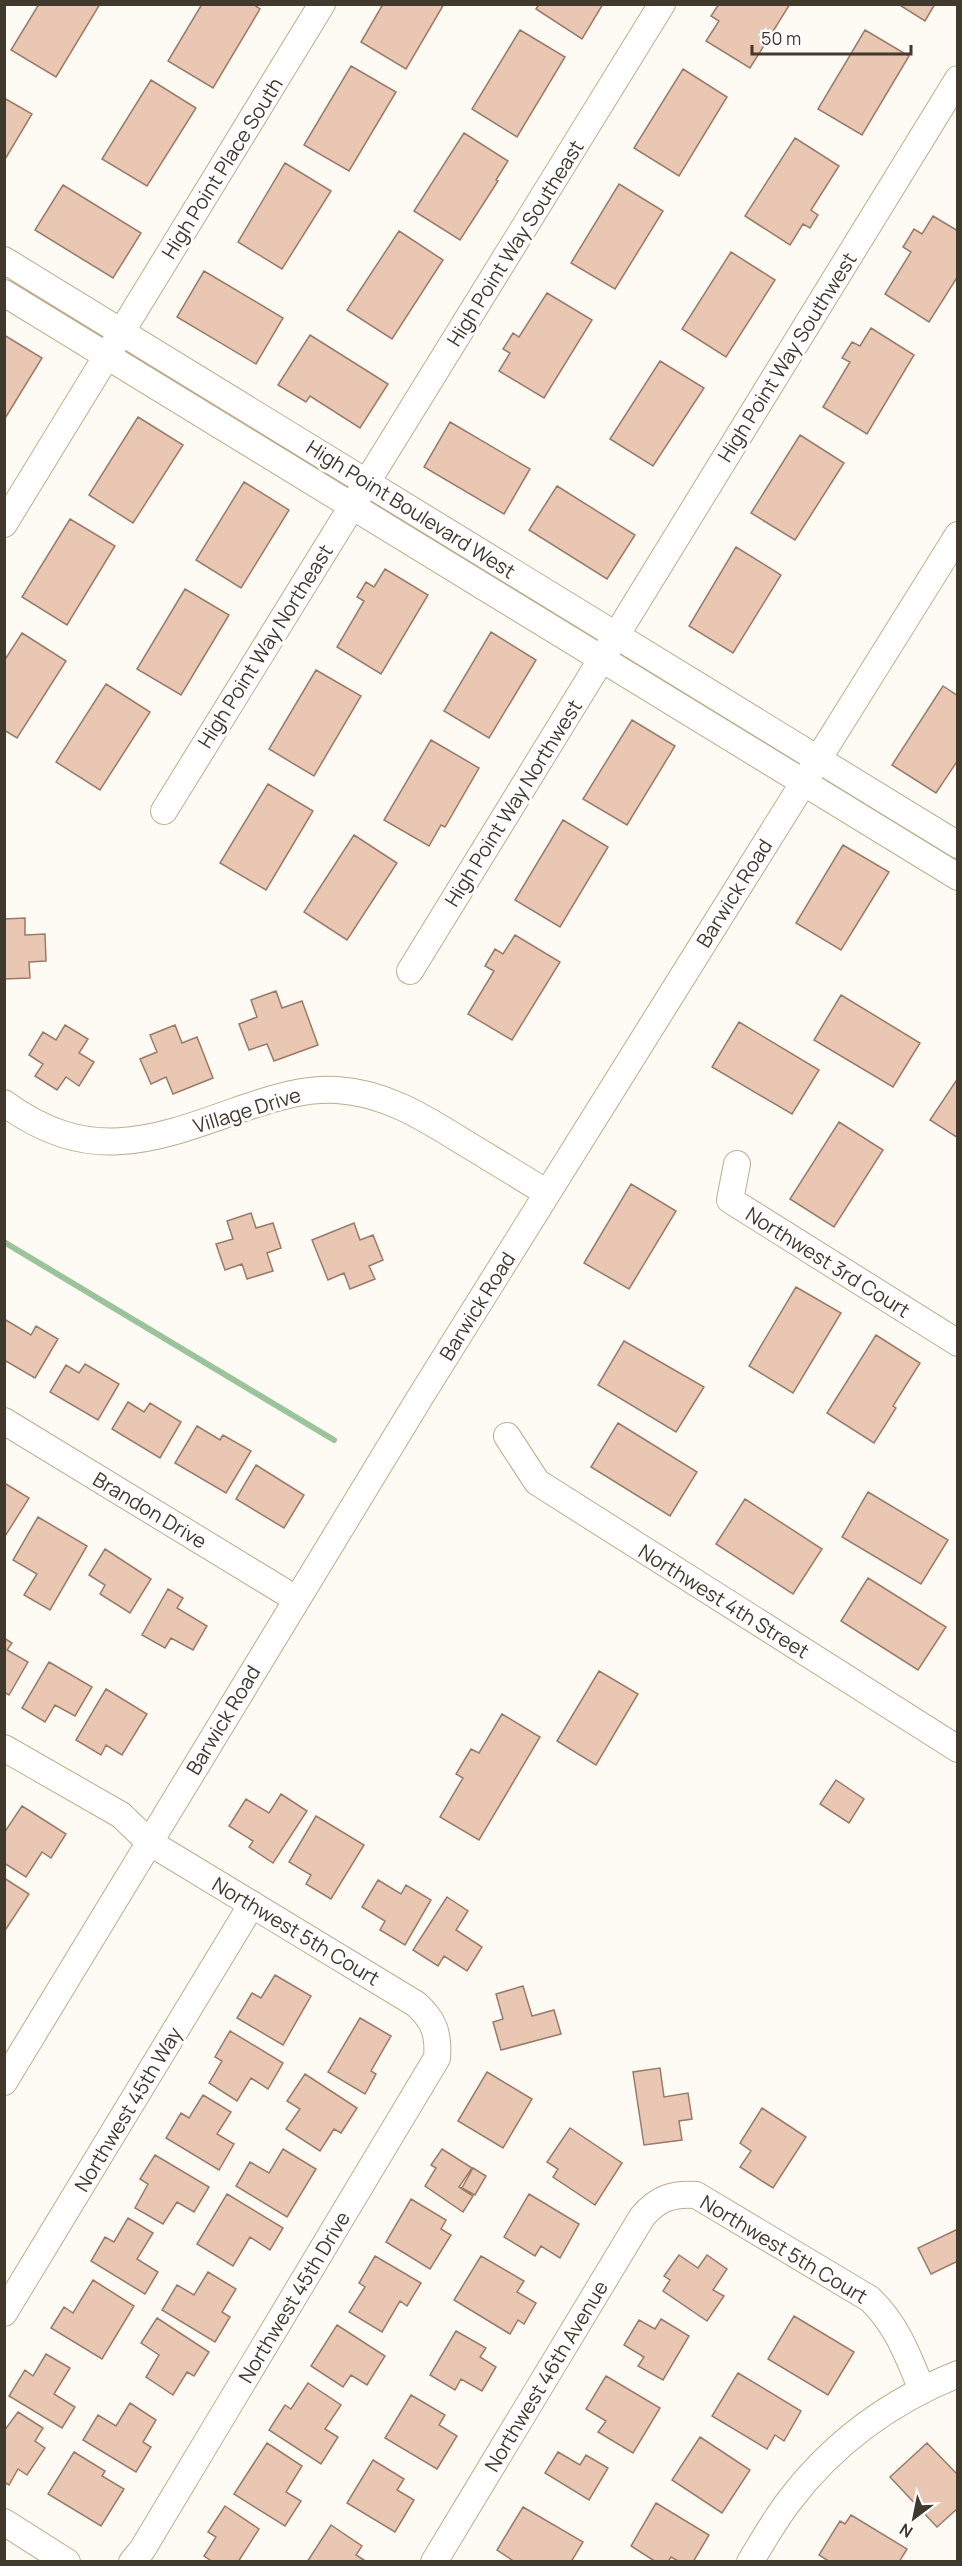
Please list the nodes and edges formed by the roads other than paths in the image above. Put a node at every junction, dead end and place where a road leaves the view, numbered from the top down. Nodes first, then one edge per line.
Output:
1 (322, 4) edge
2 (662, 4) edge
3 (957, 79) edge
4 (4, 260) edge
5 (4, 293) edge
6 (122, 331) junction
7 (107, 355) junction
8 (367, 482) junction
9 (352, 506) junction
10 (4, 524) edge
11 (957, 535) edge
12 (617, 635) junction
13 (602, 659) junction
14 (818, 758) junction
15 (803, 782) junction
16 (164, 811) dead end
17 (957, 845) edge
18 (957, 877) edge
19 (410, 971) dead end
20 (4, 1102) edge
21 (737, 1164) dead end
22 (547, 1193) junction
23 (957, 1343) edge
24 (4, 1421) edge
25 (507, 1436) dead end
26 (296, 1599) junction
27 (4, 1748) edge
28 (957, 1749) edge
29 (149, 1842) junction
30 (252, 1904) junction
31 (435, 2028) joint
32 (4, 2082) edge
33 (666, 2197) joint
34 (4, 2313) edge
35 (957, 2374) edge
36 (922, 2390) junction
37 (4, 2522) edge
38 (67, 2562) edge
39 (132, 2562) edge
40 (434, 2562) edge
41 (750, 2562) edge

1 - 6 street, High Point Place South
2 - 8 street, High Point Way Southeast
3 - 12 street, High Point Way Southwest
4 - 6 street, High Point Boulevard West
5 - 7 street, High Point Boulevard West
6 - 7 street, High Point Place South
6 - 8 street, High Point Boulevard West
7 - 9 street, High Point Boulevard West
7 - 10 street, High Point Place South
8 - 9 street, High Point Way Northeast
8 - 12 street, High Point Boulevard West
9 - 13 street, High Point Boulevard West
9 - 16 street, High Point Way Northeast
11 - 14 street, Barwick Road
12 - 13 street, High Point Way Northwest
12 - 14 street, High Point Boulevard West
13 - 15 street, High Point Boulevard West
13 - 19 street, High Point Way Northwest
14 - 15 street, Barwick Road
14 - 17 street, High Point Boulevard West
15 - 18 street, High Point Boulevard West
15 - 22 street, Barwick Road
20 - 22 street, Village Drive
21 - 23 street, Northwest 3rd Court
22 - 26 street, Barwick Road
24 - 26 street, Brandon Drive
25 - 28 street, Northwest 4th Street
26 - 29 street, Barwick Road
27 - 29 street, Northwest 5th Court
29 - 30 street, Northwest 5th Court
29 - 32 street, Barwick Road
30 - 31 street, Northwest 5th Court
30 - 34 street, Northwest 45th Way
31 - 39 street, Northwest 45th Drive
33 - 36 street, Northwest 5th Court
33 - 40 street, Northwest 46th Avenue
35 - 36 street
36 - 41 street
37 - 38 street

